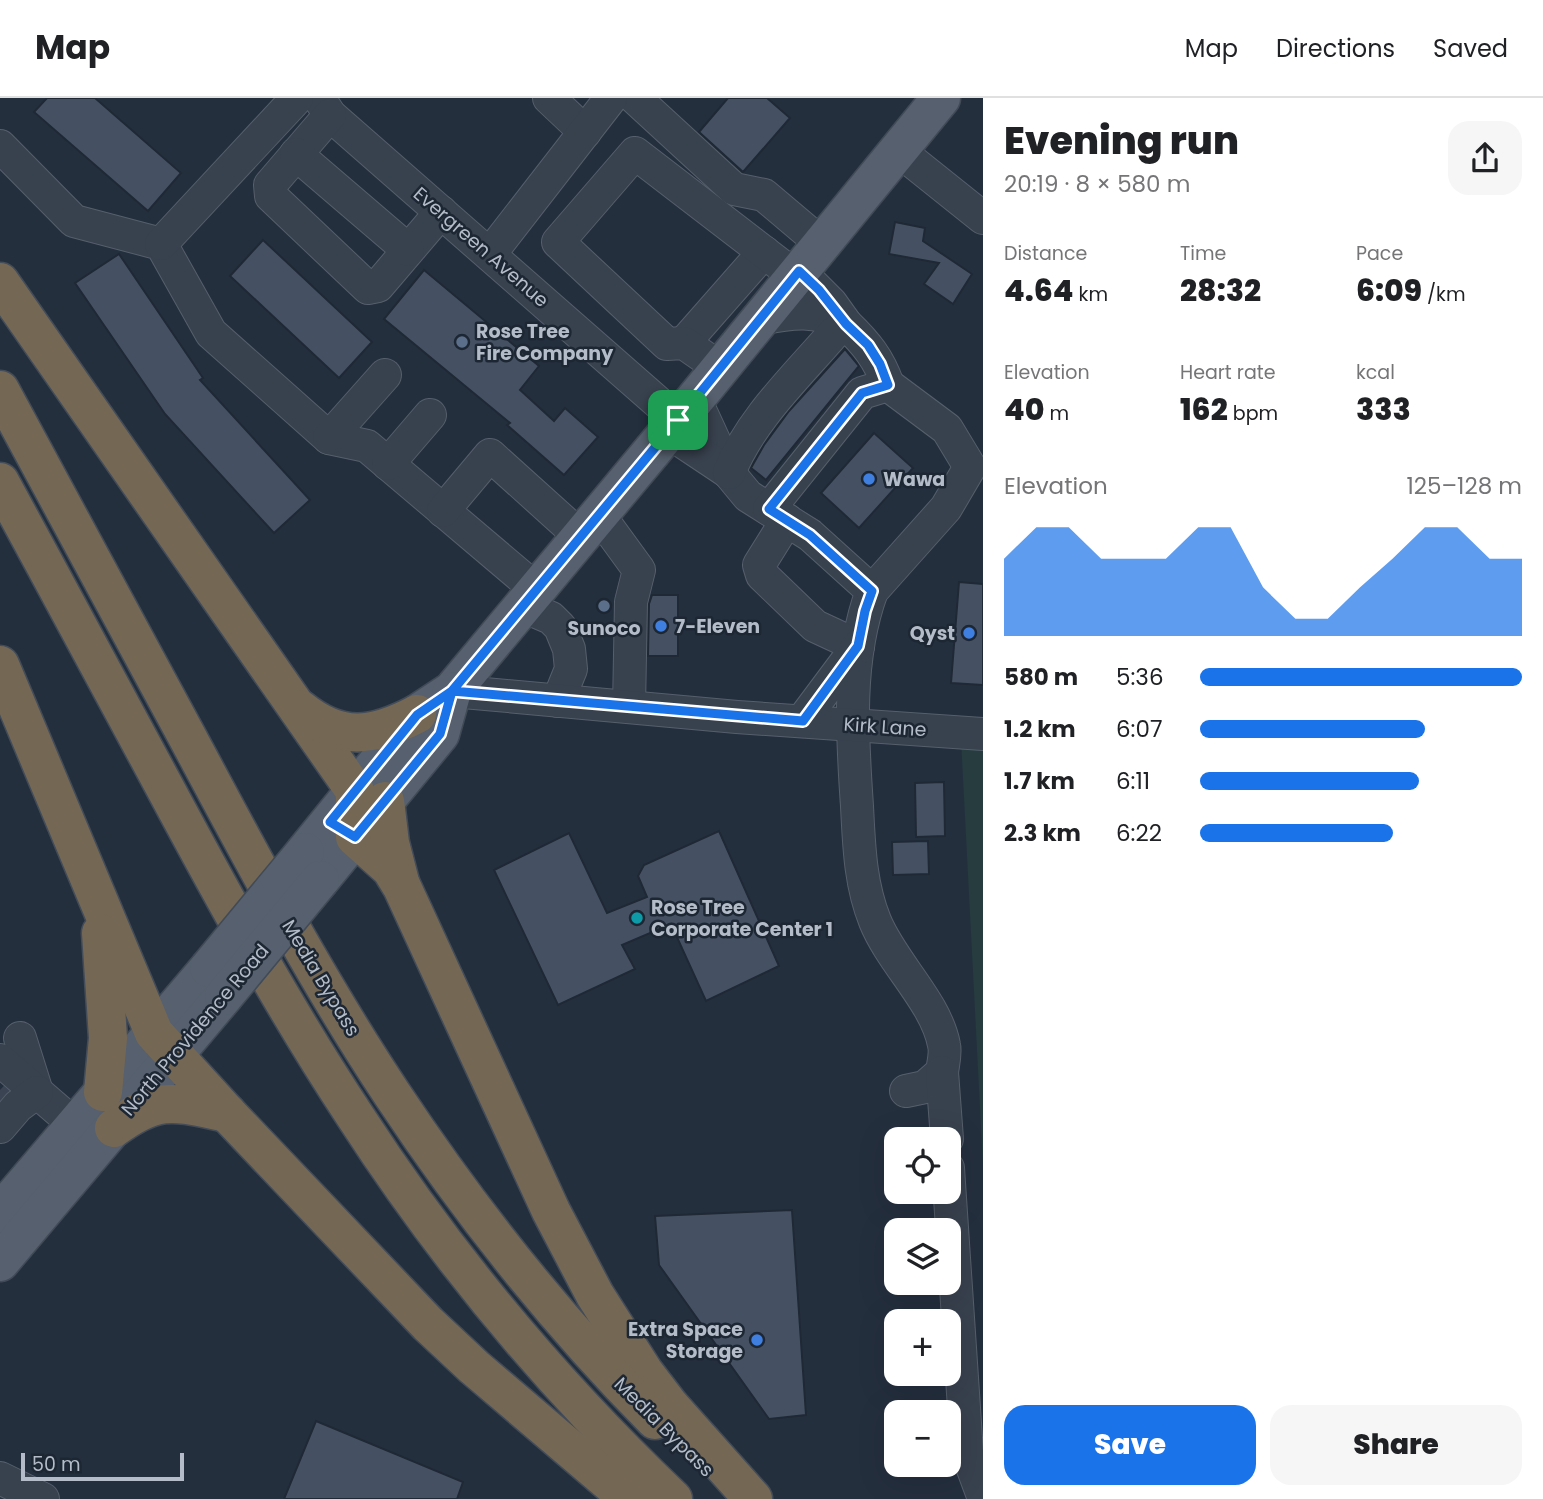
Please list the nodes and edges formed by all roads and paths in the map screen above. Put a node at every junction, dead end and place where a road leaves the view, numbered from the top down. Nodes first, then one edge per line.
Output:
1 (297, 98) edge
2 (549, 98) edge
3 (611, 98) edge
4 (941, 98) edge
5 (325, 106) edge
6 (644, 107) edge
7 (585, 132) junction
8 (0, 146) edge
9 (898, 150) junction
10 (296, 154) junction
11 (565, 158) junction
12 (602, 191) junction
13 (441, 212) junction
14 (983, 218) edge
15 (161, 244) junction
16 (408, 250) junction
17 (764, 252) junction
18 (490, 254) junction
19 (805, 264) junction
20 (0, 282) edge
21 (761, 318) junction
22 (846, 324) junction
23 (684, 342) junction
24 (720, 368) junction
25 (385, 376) dead end
26 (888, 385) junction
27 (0, 390) edge
28 (430, 415) dead end
29 (680, 417) junction
30 (329, 438) junction
31 (388, 464) junction
32 (729, 473) junction
33 (0, 482) edge
34 (443, 511) junction
35 (778, 515) junction
36 (590, 526) junction
37 (872, 591) junction
38 (530, 598) junction
39 (858, 646) junction
40 (0, 665) edge
41 (452, 691) junction
42 (558, 701) junction
43 (295, 705) junction
44 (629, 707) junction
45 (417, 715) junction
46 (803, 721) junction
47 (852, 725) junction
48 (983, 734) edge
49 (370, 796) junction
50 (342, 830) junction
51 (87, 869) junction
52 (402, 887) junction
53 (165, 1044) junction
54 (10, 1049) edge
55 (942, 1072) junction
56 (906, 1091) dead end
57 (103, 1092) junction
58 (17, 1107) edge
59 (227, 1113) junction
60 (74, 1124) junction
61 (946, 1127) edge
62 (114, 1128) junction
63 (950, 1204) edge
64 (0, 1213) edge
65 (0, 1262) edge
66 (0, 1478) edge
67 (983, 1496) edge
68 (43, 1499) edge
69 (629, 1499) edge
70 (673, 1499) edge
71 (737, 1499) edge
72 (752, 1499) edge

1 - 15 street
2 - 7 street
3 - 7 street
4 - 9 main road
5 - 10 street
5 - 13 street, Evergreen Avenue
6 - 19 street
7 - 11 street
8 - 15 street
9 - 14 street
9 - 19 main road
10 - 16 street
10 - 16 street
11 - 12 street
11 - 18 street
12 - 17 street
12 - 23 street
13 - 16 street
13 - 18 street, Evergreen Avenue
15 - 30 street
17 - 19 street
17 - 23 street
18 - 29 street, Evergreen Avenue
19 - 21 main road
19 - 22 street
20 - 43 highway
21 - 22 street
21 - 24 main road
22 - 26 street
22 - 32 street
23 - 24 street
24 - 29 main road
25 - 30 street
26 - 35 street
26 - 37 street
27 - 71 highway, Media Bypass
28 - 31 street
29 - 32 street
29 - 32 street, Evergreen Avenue
29 - 36 main road
30 - 31 street
31 - 34 street
32 - 35 street
33 - 70 highway
34 - 36 street
34 - 38 street
35 - 37 street
35 - 39 street
36 - 38 main road
36 - 44 street
37 - 39 street
38 - 41 main road
38 - 42 street
39 - 46 street
39 - 47 street
40 - 51 highway
41 - 42 street, Kirk Lane
41 - 45 main road
41 - 49 main road
42 - 44 street, Kirk Lane
43 - 45 highway
43 - 49 highway
44 - 46 street, Kirk Lane
45 - 49 main road
46 - 47 street, Kirk Lane
47 - 48 street, Kirk Lane
47 - 55 street
49 - 50 highway
49 - 52 highway
50 - 52 highway
50 - 53 main road, North Providence Road, bridge
51 - 53 highway
51 - 57 highway
52 - 72 highway
53 - 57 main road, North Providence Road
53 - 59 highway
53 - 62 main road, North Providence Road
54 - 58 street
55 - 56 street
55 - 61 street
57 - 60 main road, North Providence Road
58 - 60 street
59 - 62 highway
59 - 69 highway
60 - 64 main road, North Providence Road
62 - 65 main road, North Providence Road
63 - 67 street
66 - 68 street

